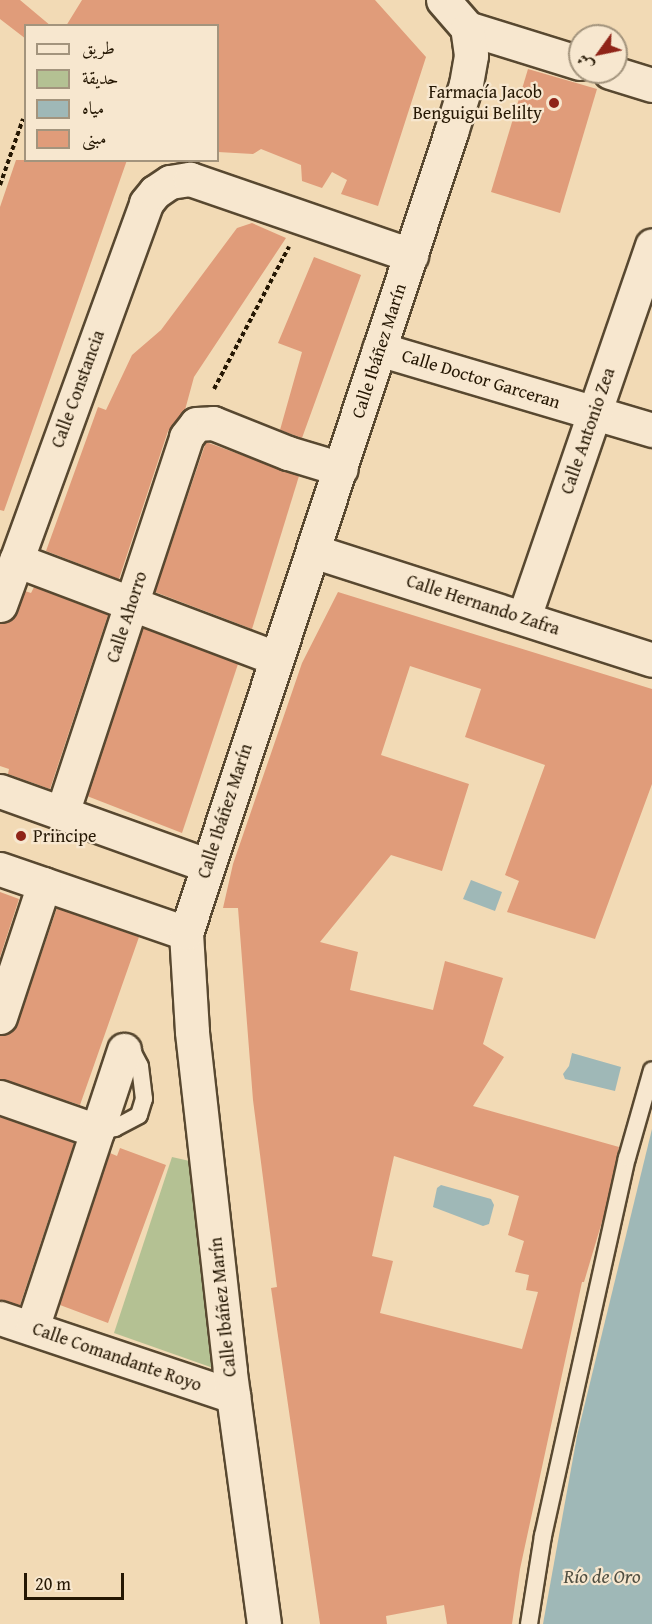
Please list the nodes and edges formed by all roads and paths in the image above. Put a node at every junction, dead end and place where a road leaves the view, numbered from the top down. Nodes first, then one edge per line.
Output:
1 (443, 0) edge
2 (467, 28) junction
3 (568, 59) edge
4 (628, 78) edge
5 (652, 85) edge
6 (23, 119) dead end
7 (0, 185) edge
8 (304, 219) junction
9 (652, 245) edge
10 (411, 255) junction
11 (379, 349) junction
12 (594, 413) junction
13 (196, 424) junction
14 (652, 430) edge
15 (341, 469) junction
16 (313, 551) junction
17 (16, 560) junction
18 (131, 603) junction
19 (0, 605) edge
20 (525, 617) junction
21 (276, 658) junction
22 (652, 660) edge
23 (0, 791) edge
24 (62, 813) junction
25 (207, 865) junction
26 (0, 869) edge
27 (44, 884) junction
28 (186, 933) junction
29 (0, 1017) edge
30 (124, 1050) dead end
31 (652, 1070) edge
32 (0, 1097) edge
33 (97, 1131) junction
34 (0, 1317) edge
35 (32, 1328) junction
36 (233, 1396) junction
37 (262, 1623) edge
38 (529, 1624) edge

1 - 2 street
2 - 3 street
2 - 10 street, Calle Ibáñez Marín
4 - 5 street
6 - 7 path
8 - 10 street
8 - 13 path
8 - 17 street, Calle Constancia
9 - 12 street, Calle Antonio Zea
10 - 11 street, Calle Ibáñez Marín
11 - 12 street, Calle Doctor Garceran
11 - 15 street, Calle Ibáñez Marín
12 - 14 street, Calle Doctor Garceran
12 - 20 street, Calle Antonio Zea
13 - 15 street
13 - 18 street, Calle Ahorro
15 - 16 street, Calle Ibáñez Marín
16 - 20 street, Calle Hernando Zafra
16 - 21 street, Calle Ibáñez Marín
17 - 18 street
17 - 19 street, Calle Constancia
18 - 21 street
18 - 24 street, Calle Ahorro
20 - 22 street, Calle Hernando Zafra
21 - 25 street, Calle Ibáñez Marín
23 - 24 street
24 - 25 street
25 - 28 street, Calle Ibáñez Marín
26 - 27 street
27 - 28 street
27 - 29 street
28 - 36 street, Calle Ibáñez Marín
30 - 33 street
31 - 38 lane
32 - 33 street
33 - 35 street
34 - 35 street, Calle Comandante Royo
35 - 36 street, Calle Comandante Royo
36 - 37 street, Calle Ibáñez Marín

